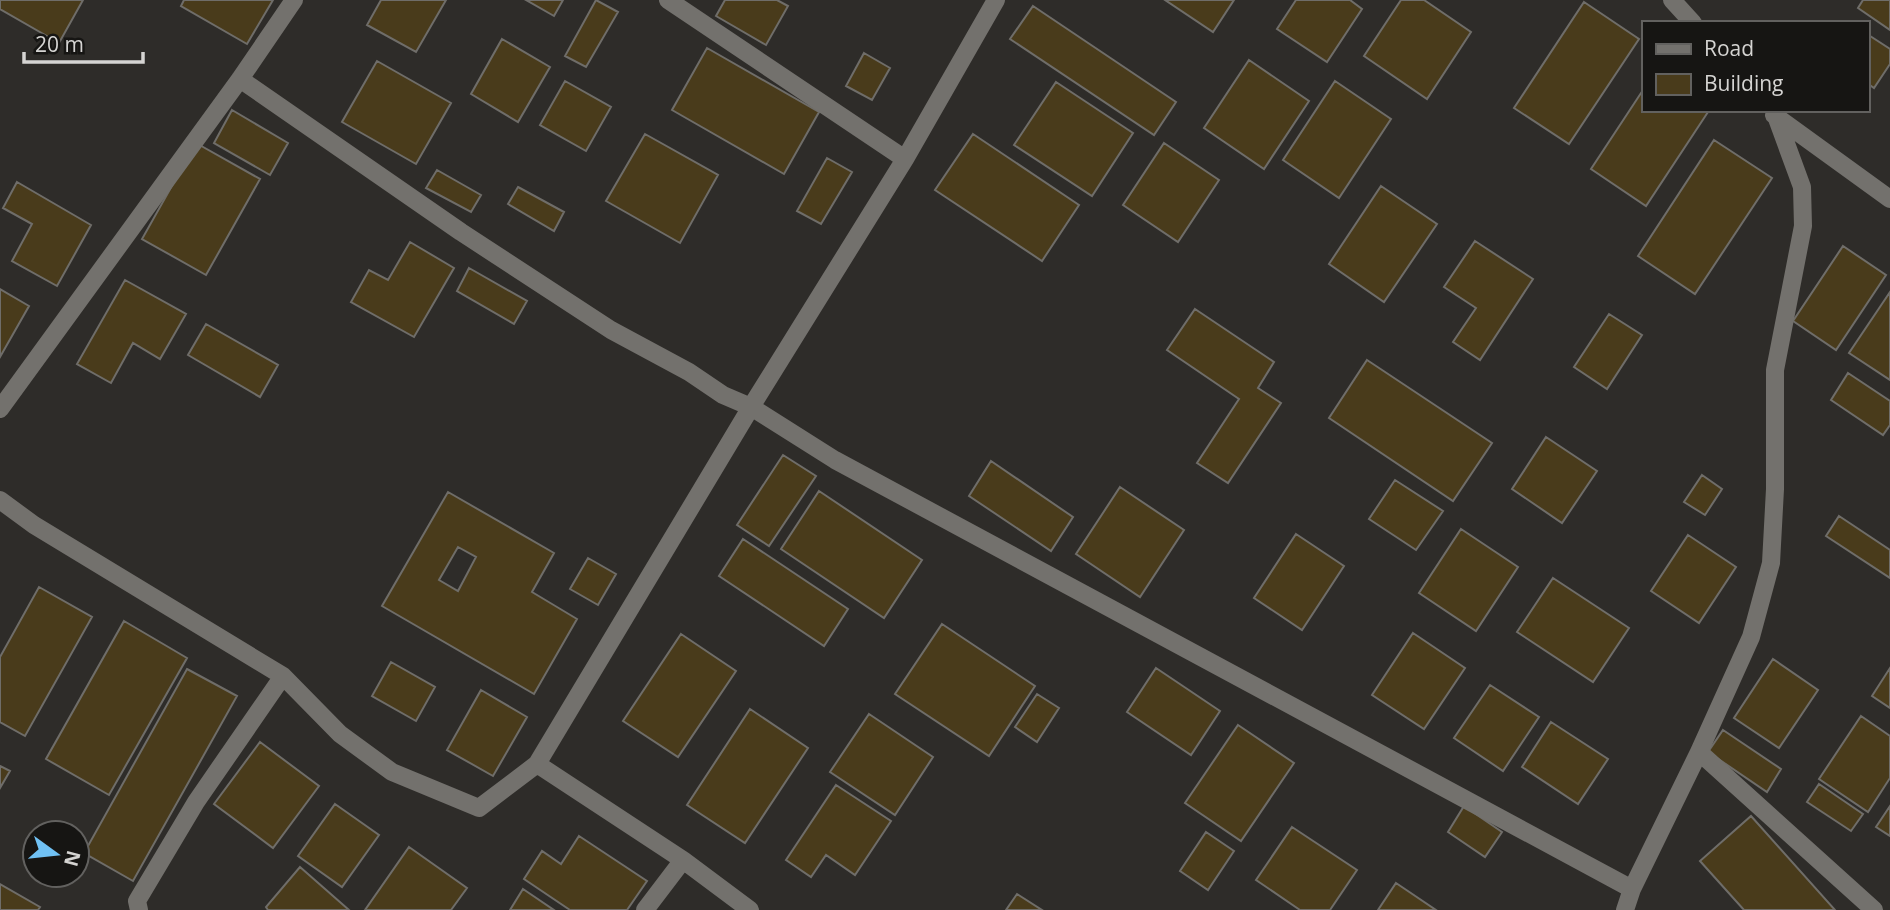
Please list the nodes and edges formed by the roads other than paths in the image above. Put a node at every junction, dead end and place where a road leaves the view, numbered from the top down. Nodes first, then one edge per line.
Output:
1 (294, 0) edge
2 (668, 0) edge
3 (996, 0) edge
4 (1672, 0) edge
5 (1691, 21) edge
6 (240, 79) junction
7 (1773, 113) edge
8 (905, 159) junction
9 (1890, 199) edge
10 (751, 407) junction
11 (0, 409) edge
12 (0, 500) edge
13 (283, 676) junction
14 (1699, 752) junction
15 (537, 764) junction
16 (683, 860) junction
17 (1632, 889) junction
18 (139, 910) edge
19 (645, 910) edge
20 (750, 910) edge
21 (1625, 910) edge
22 (1874, 910) edge

1 - 6 street
2 - 8 street
3 - 8 street
4 - 5 street
6 - 10 street
6 - 11 street
7 - 9 street
7 - 14 street
8 - 10 street
10 - 15 street
10 - 17 street
12 - 13 street
13 - 15 street
13 - 18 street
14 - 17 street
14 - 22 street
15 - 16 street
16 - 19 street
16 - 20 street
17 - 21 street

